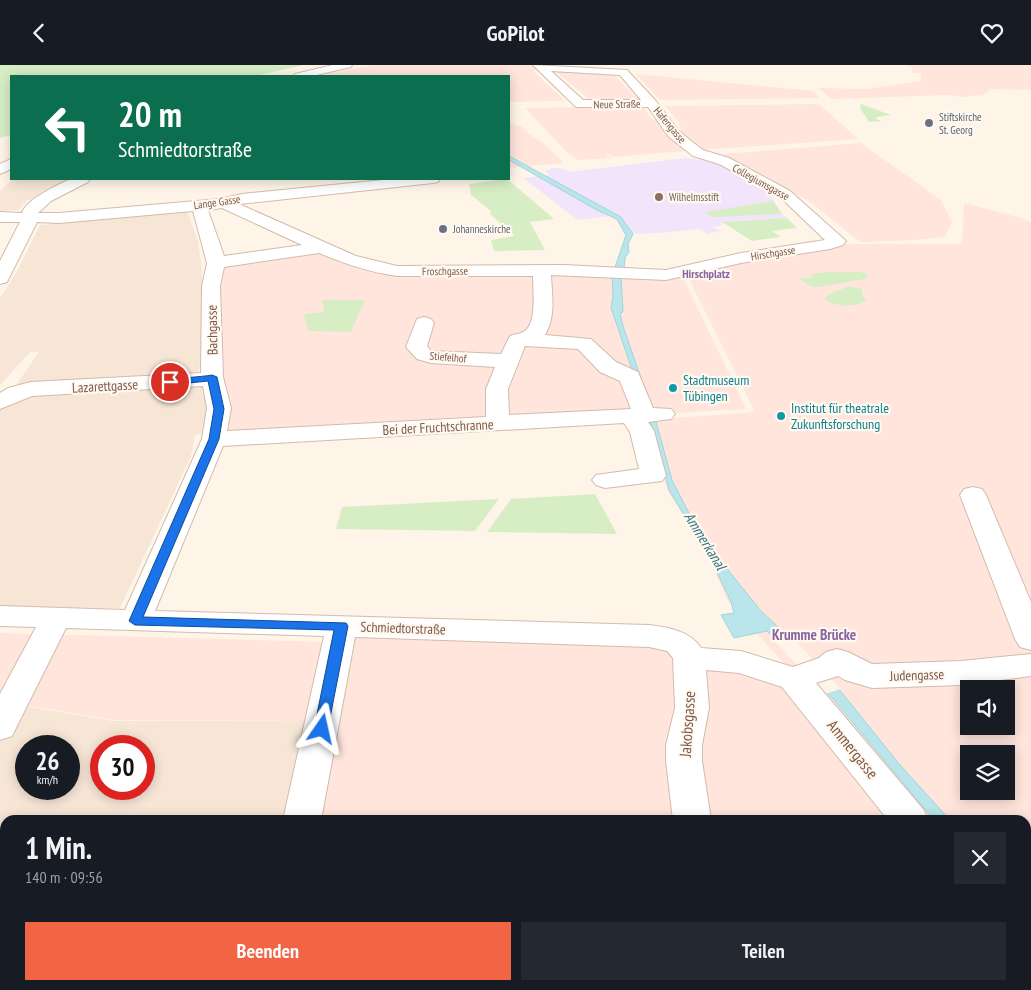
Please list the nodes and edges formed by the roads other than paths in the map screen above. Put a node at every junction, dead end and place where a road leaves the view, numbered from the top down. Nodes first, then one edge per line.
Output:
1 (348, 65) edge
2 (539, 66) edge
3 (303, 75) edge
4 (651, 103) junction
5 (698, 153) joint
6 (81, 180) edge
7 (408, 180) edge
8 (358, 182) edge
9 (223, 203) junction
10 (198, 206) junction
11 (0, 217) edge
12 (30, 217) junction
13 (835, 243) joint
14 (322, 247) junction
15 (215, 267) junction
16 (542, 270) junction
17 (681, 273) joint
18 (0, 279) edge
19 (424, 323) dead end
20 (524, 341) junction
21 (508, 361) junction
22 (212, 377) junction
23 (0, 402) edge
24 (646, 416) junction
25 (498, 424) junction
26 (214, 439) junction
27 (606, 480) dead end
28 (973, 495) dead end
29 (0, 616) edge
30 (56, 618) junction
31 (135, 621) junction
32 (342, 626) junction
33 (1031, 639) edge
34 (689, 658) junction
35 (1031, 665) edge
36 (794, 679) junction
37 (0, 727) edge
38 (303, 815) edge
39 (691, 815) edge
40 (906, 815) edge

1 - 3 street
2 - 4 street, Hafengasse
2 - 4 street, Neue Straße
4 - 5 street, Hafengasse
5 - 13 street, Collegiumsgasse
6 - 12 street
7 - 8 street, Lange Gasse
8 - 9 street, Lange Gasse
9 - 10 street, Lange Gasse
9 - 14 street, Froschgasse
10 - 12 street, Lange Gasse
10 - 15 street, Bachgasse
11 - 12 street, Lange Gasse
12 - 18 street
13 - 17 street, Hirschgasse
14 - 15 street
14 - 16 street, Froschgasse
15 - 22 street, Bachgasse
16 - 17 street, Froschgasse
16 - 20 street
19 - 21 street, Stiefelhof
20 - 21 street
20 - 24 street
21 - 25 street
22 - 23 street, Lazarettgasse
22 - 26 street, Bachgasse
24 - 25 street, Bei der Fruchtschranne
24 - 27 street
25 - 26 street, Bei der Fruchtschranne
26 - 31 street, Bachgasse
28 - 33 street
29 - 30 street, Schmiedtorstraße
30 - 31 street, Schmiedtorstraße
30 - 37 street
31 - 32 street, Schmiedtorstraße
32 - 34 street, Schmiedtorstraße
32 - 38 street
34 - 36 street
34 - 39 street, Jakobsgasse
35 - 36 street, Judengasse
36 - 40 street, Ammergasse

